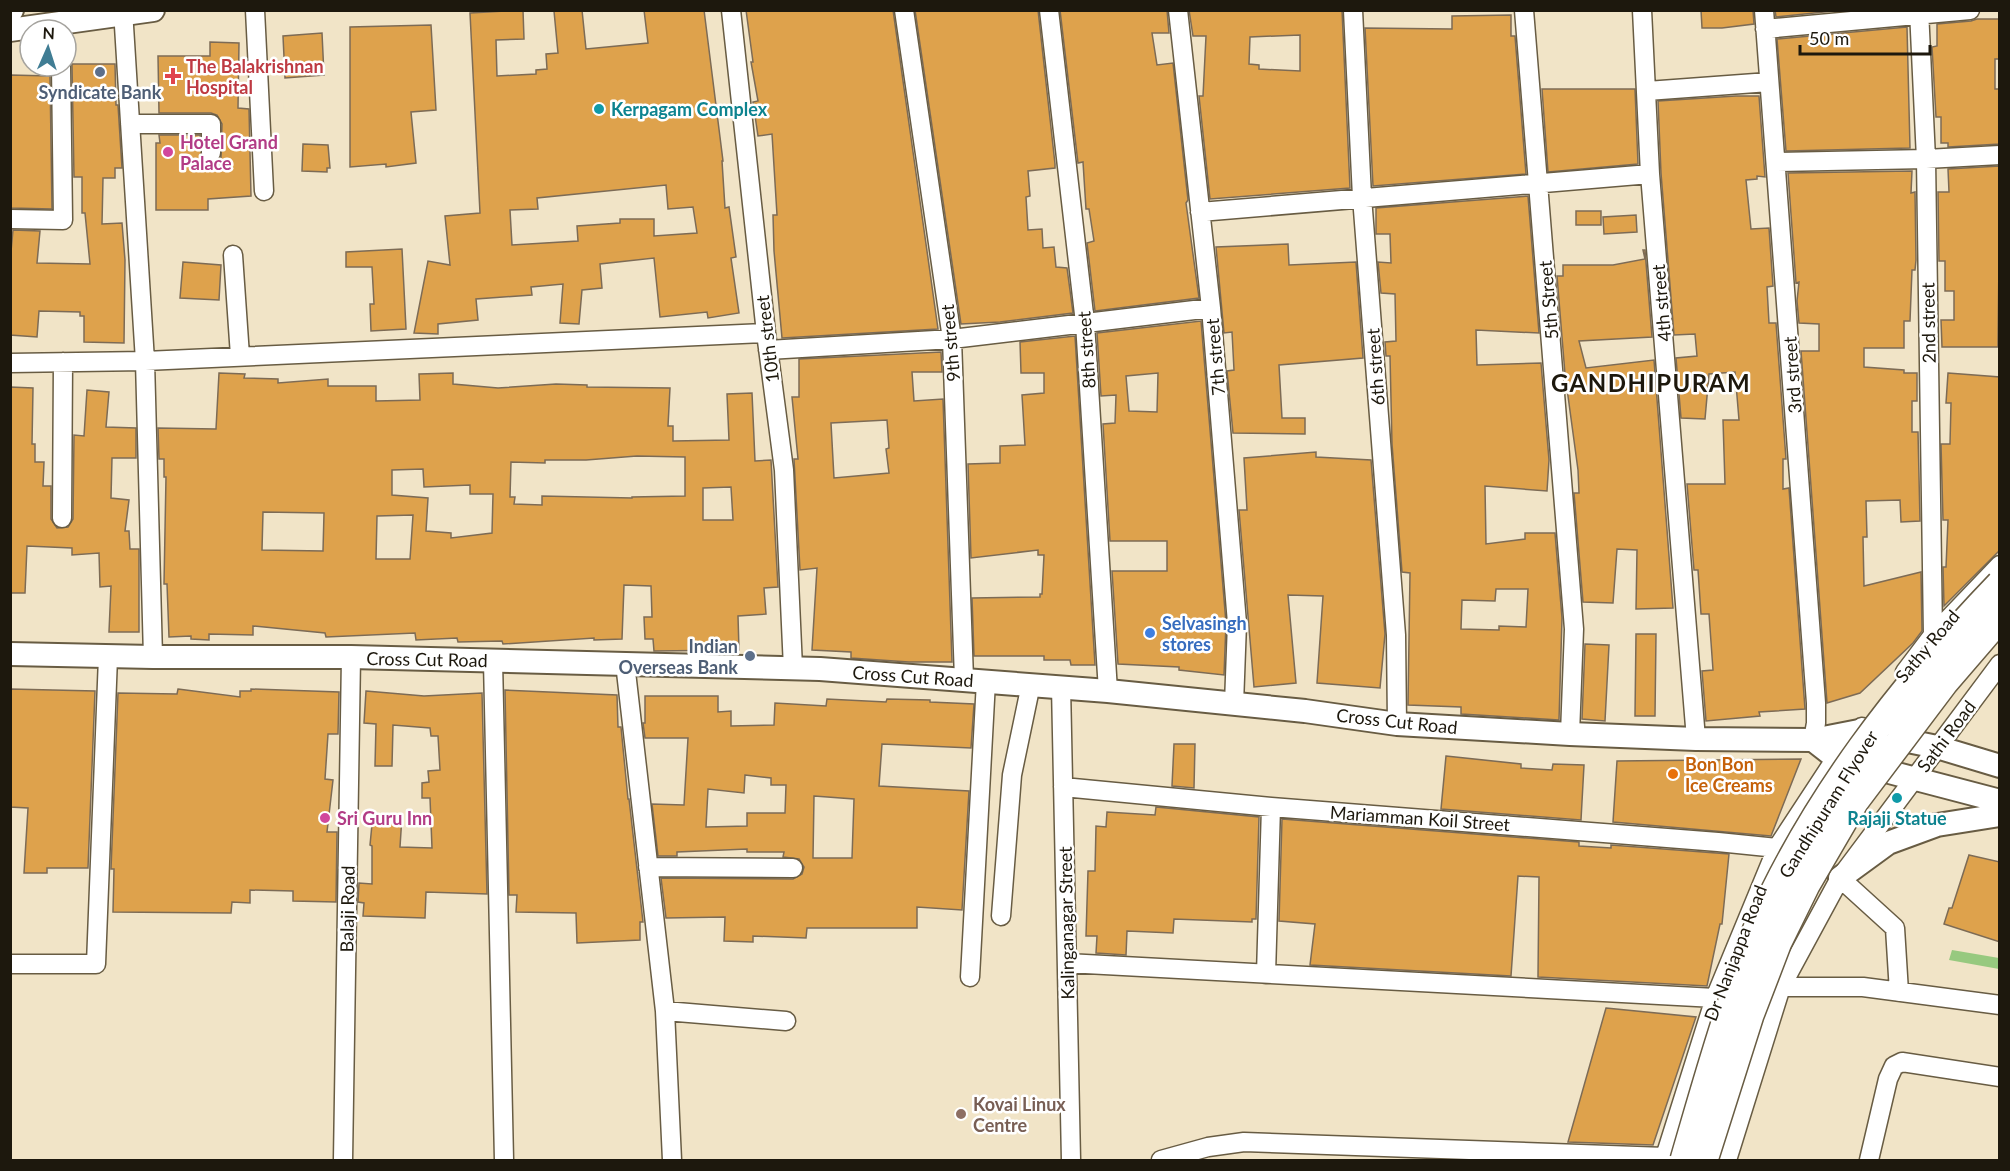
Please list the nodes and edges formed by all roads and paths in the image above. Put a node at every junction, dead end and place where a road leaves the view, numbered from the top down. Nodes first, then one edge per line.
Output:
1 (153, 10) edge
2 (255, 10) edge
3 (731, 10) edge
4 (904, 10) edge
5 (1049, 10) edge
6 (1178, 10) edge
7 (1353, 10) edge
8 (1524, 10) edge
9 (1642, 10) edge
10 (1971, 10) edge
11 (123, 12) edge
12 (1919, 13) edge
13 (78, 19) edge
14 (1764, 20) edge
15 (61, 78) edge
16 (1769, 82) junction
17 (1647, 91) junction
18 (130, 124) junction
19 (211, 153) dead end
20 (2000, 155) edge
21 (1926, 159) junction
22 (1776, 162) junction
23 (1650, 174) junction
24 (1538, 184) junction
25 (264, 190) dead end
26 (1362, 196) junction
27 (1200, 212) junction
28 (10, 219) edge
29 (233, 255) dead end
30 (1211, 308) junction
31 (1085, 323) junction
32 (952, 339) junction
33 (767, 341) junction
34 (240, 356) junction
35 (145, 361) junction
36 (63, 362) junction
37 (10, 363) edge
38 (62, 518) dead end
39 (2000, 565) edge
40 (2000, 584) edge
41 (2000, 618) edge
42 (1933, 635) junction
43 (10, 654) edge
44 (108, 657) junction
45 (153, 657) junction
46 (351, 657) junction
47 (493, 661) junction
48 (625, 663) junction
49 (2000, 664) edge
50 (793, 668) junction
51 (975, 680) junction
52 (1030, 684) junction
53 (1061, 686) junction
54 (1108, 691) junction
55 (1233, 704) junction
56 (1397, 724) junction
57 (1859, 731) junction
58 (1570, 734) junction
59 (1696, 739) junction
60 (1813, 740) junction
61 (1937, 747) junction
62 (1836, 758) junction
63 (2000, 766) edge
64 (1913, 778) junction
65 (1063, 787) junction
66 (2000, 801) edge
67 (1271, 807) junction
68 (2000, 815) edge
69 (1777, 848) junction
70 (648, 867) junction
71 (794, 868) dead end
72 (1840, 878) junction
73 (1001, 916) dead end
74 (1067, 963) junction
75 (10, 964) edge
76 (1266, 974) junction
77 (970, 977) dead end
78 (1781, 987) junction
79 (1899, 992) junction
80 (1715, 999) junction
81 (2000, 1005) edge
82 (665, 1011) junction
83 (786, 1021) dead end
84 (2000, 1077) edge
85 (1671, 1159) edge
86 (343, 1161) edge
87 (504, 1161) edge
88 (672, 1161) edge
89 (1071, 1161) edge
90 (1161, 1161) edge
91 (1704, 1161) edge
92 (1727, 1161) edge
93 (1869, 1161) edge

1 - 11 main road
2 - 25 street
3 - 33 street, 10th street
4 - 32 street, 9th street
5 - 31 street, 8th street
6 - 27 street, 7th street
7 - 26 street, 6th street
8 - 24 street, 5th Street
9 - 17 street, 4th street
10 - 12 street
11 - 13 main road
11 - 18 street
12 - 14 street
12 - 21 street, 2nd street
14 - 16 street, 3rd street
15 - 28 street
16 - 17 street
16 - 22 street, 3rd street
17 - 23 street, 4th street
18 - 19 street
18 - 35 street
20 - 21 street
21 - 22 street
21 - 42 street, 2nd street
22 - 60 street, 3rd street
23 - 24 street
23 - 59 street, 4th street
24 - 26 street
24 - 58 street, 5th Street
26 - 27 street
26 - 56 street, 6th street
27 - 30 street, 7th street
29 - 34 street
30 - 31 street
30 - 55 street, 7th street
31 - 32 street
31 - 54 street, 8th street
32 - 33 street
32 - 51 street, 9th street
33 - 34 street
33 - 50 street, 10th street
34 - 35 street
35 - 36 street
35 - 45 street
36 - 37 street
36 - 38 street
39 - 42 street, Sathy Road
40 - 85 highway, Gandhipuram Flyover, bridge
41 - 91 highway, Gandhipuram Flyover, bridge
42 - 57 street, Sathy Road
43 - 44 main road, Cross Cut Road
44 - 45 main road, Cross Cut Road
44 - 75 street
45 - 46 main road, Cross Cut Road
46 - 47 main road, Cross Cut Road
46 - 86 street, Balaji Road
47 - 48 main road, Cross Cut Road
47 - 87 street
48 - 50 main road, Cross Cut Road
48 - 70 street
49 - 61 street, Sathi Road
50 - 51 main road, Cross Cut Road
51 - 52 main road, Cross Cut Road
51 - 77 street, 9th street
52 - 53 main road, Cross Cut Road
52 - 73 street
53 - 54 main road, Cross Cut Road
53 - 65 street, Kalinganagar Street
54 - 55 main road, Cross Cut Road
55 - 56 main road, Cross Cut Road
56 - 58 main road, Cross Cut Road
57 - 60 main road, Cross Cut Road
57 - 61 main road
57 - 62 street, Dr Nanjappa Road
58 - 59 main road, Cross Cut Road
59 - 60 main road, Cross Cut Road
60 - 62 main road
61 - 63 main road
61 - 64 street, Sathi Road
62 - 64 main road
62 - 69 street, Dr Nanjappa Road
64 - 66 main road
64 - 72 street
65 - 67 street, Mariamman Koil Street
65 - 74 street, Kalinganagar Street
67 - 69 street, Mariamman Koil Street
67 - 76 street
68 - 72 main road
69 - 80 street, Dr Nanjappa Road
70 - 71 street
70 - 82 street
72 - 78 street
72 - 79 street
74 - 76 street
74 - 89 street, Kalinganagar Street
76 - 80 street
78 - 79 street
78 - 92 street
79 - 81 street
80 - 85 street, Dr Nanjappa Road
82 - 83 street
82 - 88 street
84 - 93 street
85 - 90 street

